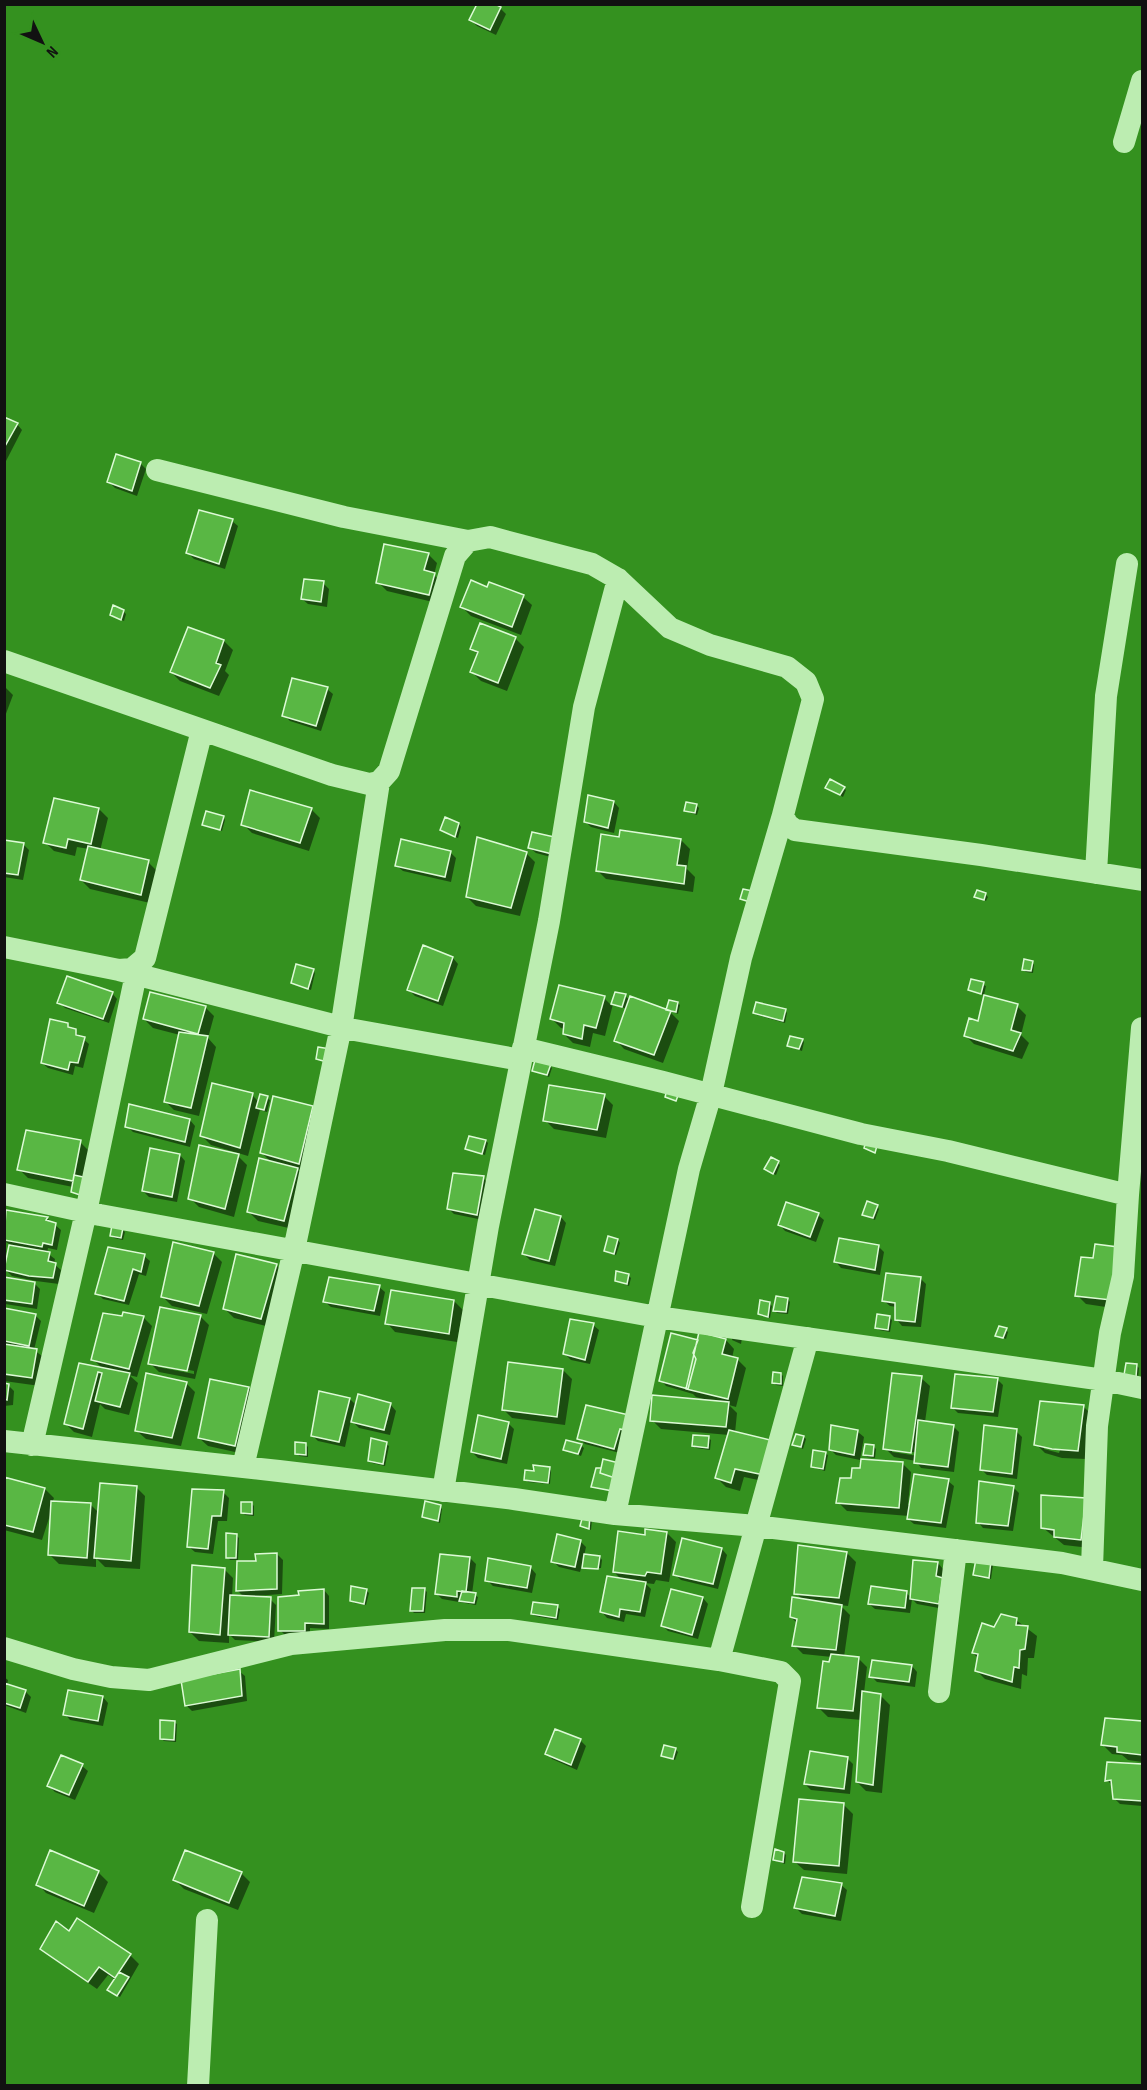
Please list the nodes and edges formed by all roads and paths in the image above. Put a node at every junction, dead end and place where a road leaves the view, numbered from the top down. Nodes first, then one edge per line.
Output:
1 (1143, 81) edge
2 (1124, 142) dead end
3 (157, 470) dead end
4 (468, 541) junction
5 (1127, 564) dead end
6 (618, 579) junction
7 (4, 661) edge
8 (202, 730) junction
9 (379, 782) junction
10 (783, 815) junction
11 (1096, 873) junction
12 (1143, 880) edge
13 (4, 947) edge
14 (128, 972) junction
15 (341, 1028) junction
16 (1143, 1028) edge
17 (522, 1054) junction
18 (711, 1094) junction
19 (4, 1194) edge
20 (1128, 1195) junction
21 (86, 1212) junction
22 (294, 1250) junction
23 (478, 1284) junction
24 (657, 1317) junction
25 (808, 1338) junction
26 (1104, 1380) junction
27 (1143, 1388) edge
28 (4, 1441) edge
29 (32, 1445) junction
30 (243, 1467) junction
31 (443, 1491) junction
32 (615, 1514) junction
33 (756, 1526) junction
34 (956, 1550) junction
35 (1092, 1569) junction
36 (1143, 1580) edge
37 (4, 1648) edge
38 (719, 1660) junction
39 (939, 1692) dead end
40 (752, 1907) dead end
41 (207, 1920) dead end
42 (198, 2085) edge

1 - 2 street
3 - 4 street
4 - 6 street
4 - 9 street
5 - 11 street
6 - 10 street
6 - 17 street
7 - 8 street
8 - 9 street
8 - 14 street
9 - 15 street
10 - 11 street
10 - 18 street
11 - 12 street
13 - 14 street
14 - 15 street
14 - 21 street
15 - 17 street
15 - 22 street
16 - 20 street
17 - 18 street
17 - 23 street
18 - 20 street
18 - 24 street
19 - 21 street
20 - 26 street
21 - 22 street
21 - 29 street
22 - 23 street
22 - 30 street
23 - 24 street
23 - 31 street
24 - 25 street
24 - 32 street
25 - 26 street
25 - 33 street
26 - 27 street
26 - 35 street
28 - 29 street
29 - 30 street
30 - 31 street
31 - 32 street
32 - 33 street
33 - 34 street
33 - 38 street
34 - 35 street
34 - 39 street
35 - 36 street
37 - 38 street
38 - 40 street
41 - 42 street

